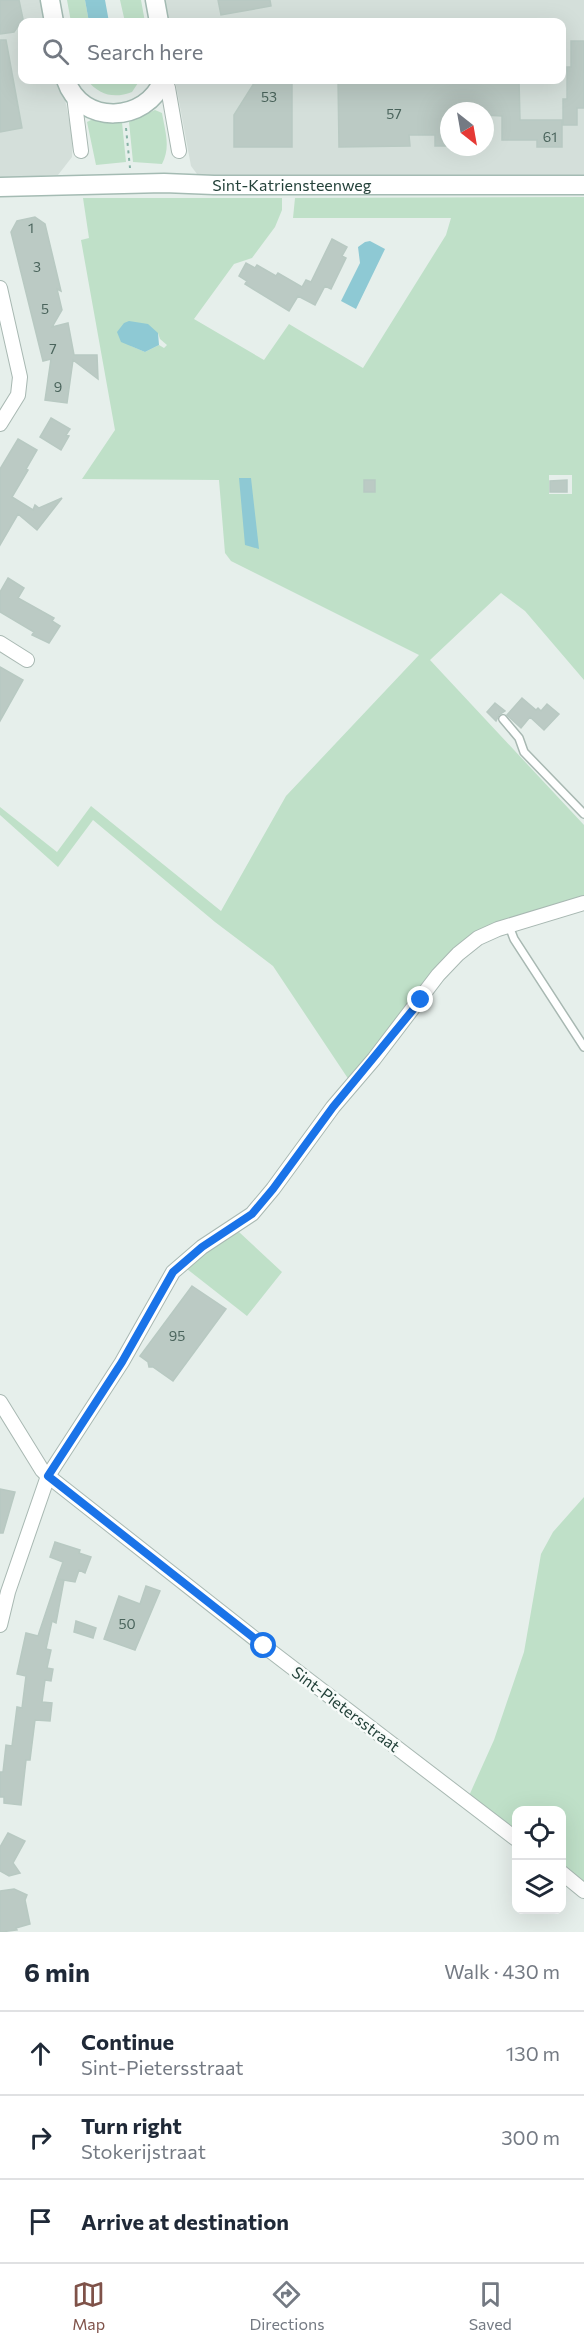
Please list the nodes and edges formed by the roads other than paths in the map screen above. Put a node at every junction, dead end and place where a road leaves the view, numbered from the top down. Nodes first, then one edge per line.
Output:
1 (50, 0) edge
2 (155, 0) edge
3 (53, 18) edge
4 (158, 18) edge
5 (162, 84) edge
6 (166, 84) edge
7 (70, 88) edge
8 (81, 151) dead end
9 (179, 151) dead end
10 (584, 185) edge
11 (0, 187) edge
12 (0, 288) edge
13 (4, 328) edge
14 (0, 424) edge
15 (0, 643) edge
16 (27, 660) dead end
17 (503, 719) dead end
18 (584, 814) edge
19 (584, 903) edge
20 (510, 926) junction
21 (584, 1047) edge
22 (0, 1402) edge
23 (48, 1476) junction
24 (0, 1625) edge
25 (512, 1836) edge
26 (566, 1877) edge
27 (584, 1891) edge

1 - 3 street
2 - 4 street
5 - 7 street
6 - 9 street
7 - 8 street
10 - 11 street, Sint-Katriensteenweg
12 - 13 street
13 - 14 street
15 - 16 street
17 - 18 lane
19 - 20 street
20 - 21 lane
20 - 23 street
22 - 23 street, Sint-Pietersstraat
23 - 24 street
23 - 25 street, Sint-Pietersstraat
26 - 27 street

